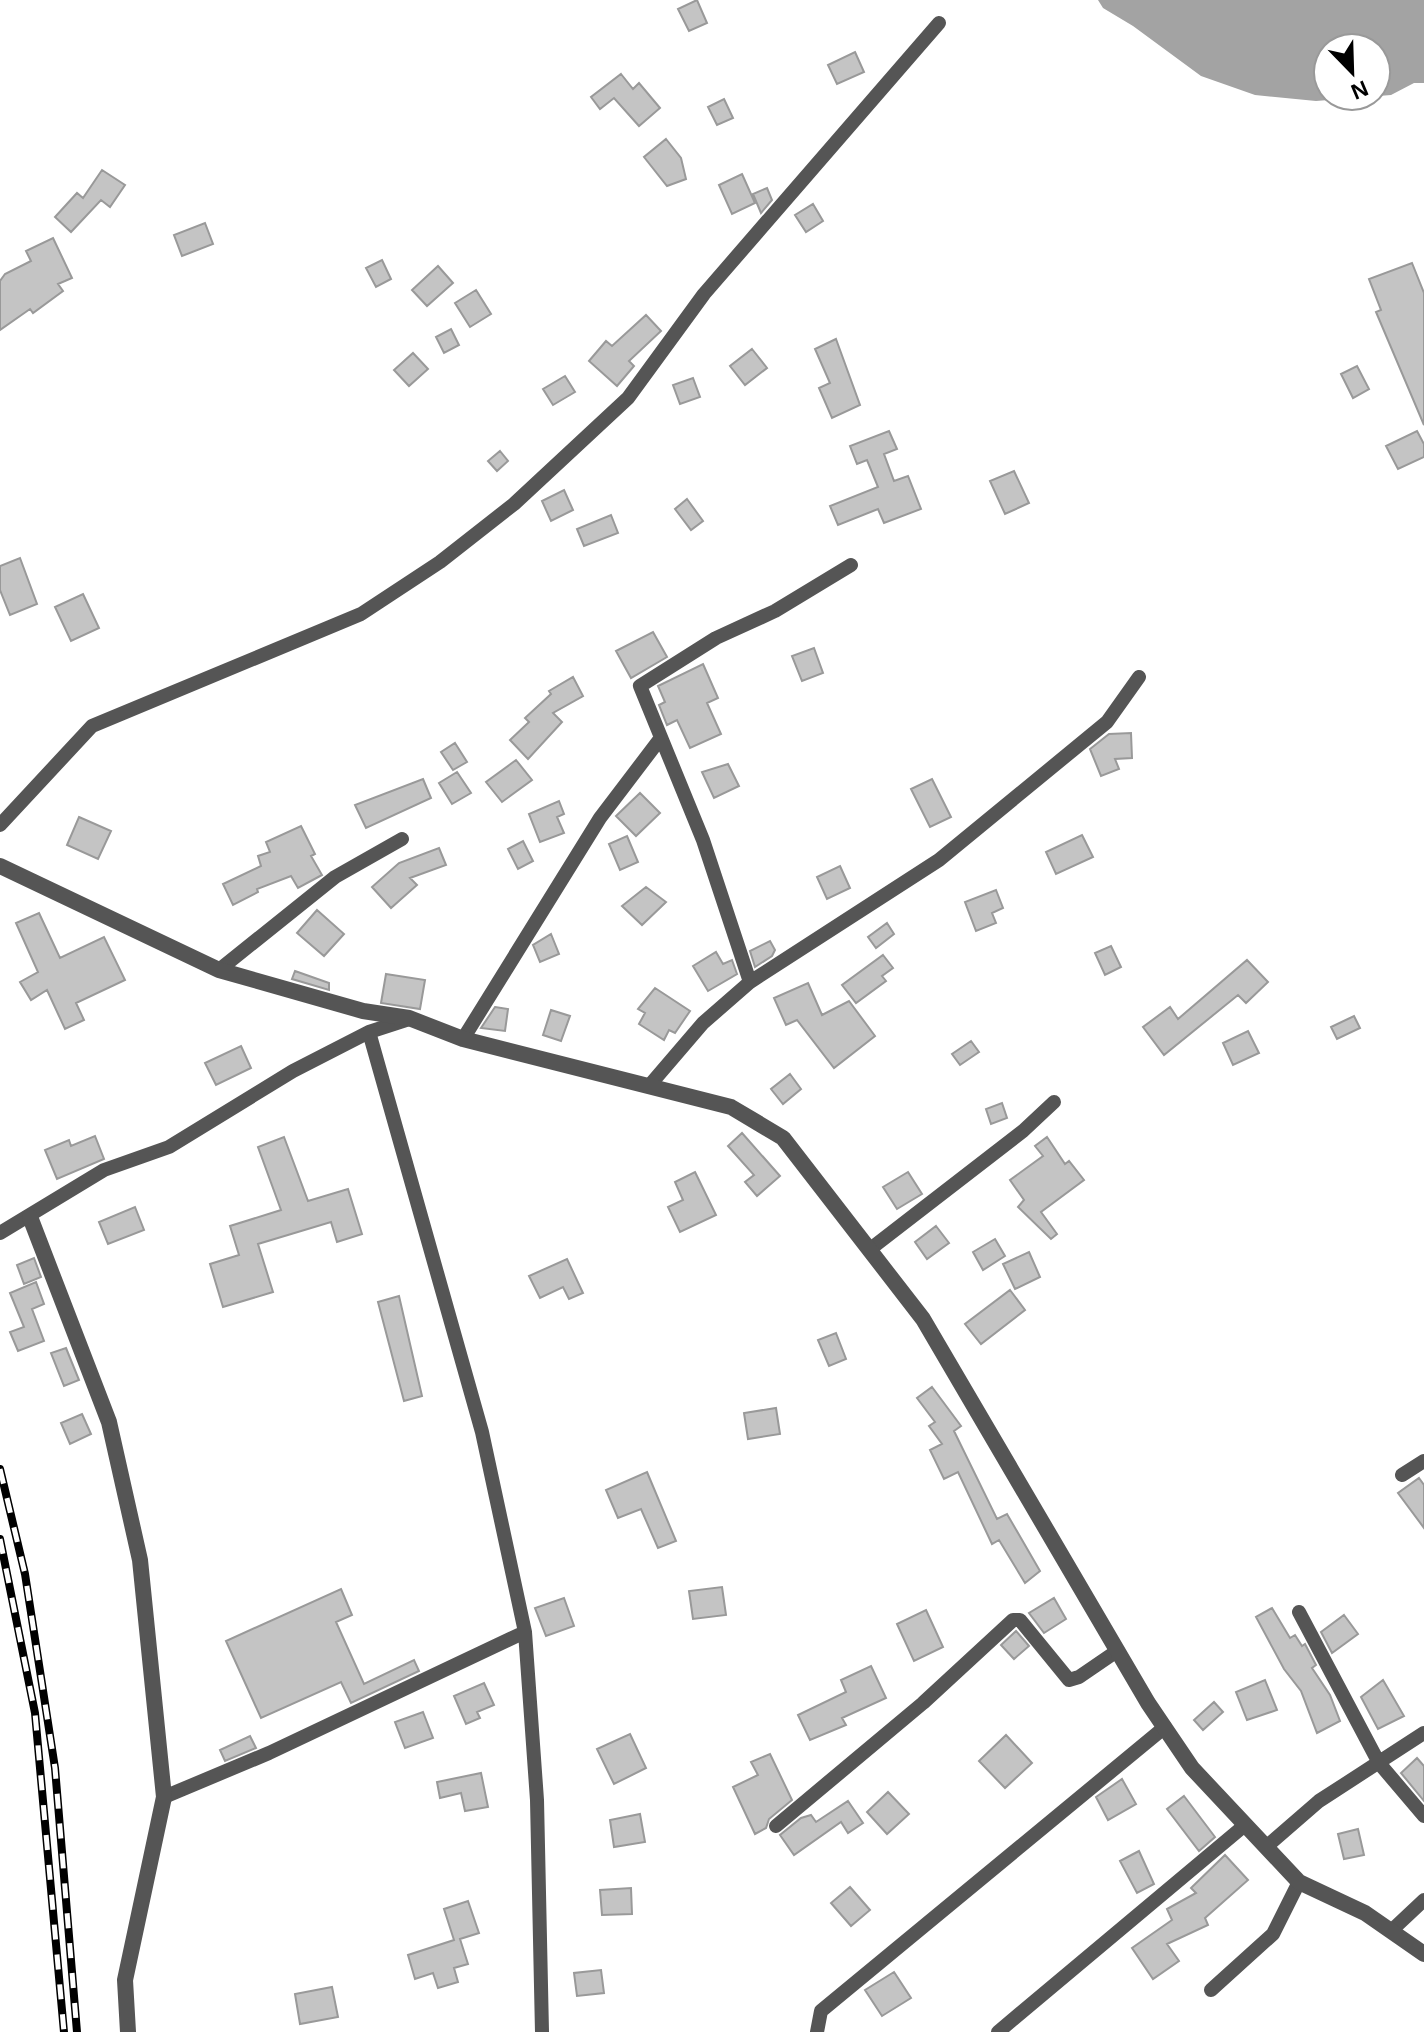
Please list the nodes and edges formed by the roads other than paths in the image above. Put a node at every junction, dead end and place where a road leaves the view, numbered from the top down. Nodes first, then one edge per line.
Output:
1 (939, 23) dead end
2 (851, 565) dead end
3 (1139, 677) dead end
4 (660, 739) junction
5 (0, 825) edge
6 (402, 839) dead end
7 (0, 866) edge
8 (219, 970) junction
9 (750, 982) junction
10 (409, 1018) junction
11 (369, 1032) junction
12 (463, 1039) junction
13 (649, 1086) junction
14 (1054, 1102) dead end
15 (30, 1217) junction
16 (0, 1233) edge
17 (869, 1250) junction
18 (1424, 1461) edge
19 (1402, 1475) dead end
20 (1299, 1612) dead end
21 (525, 1632) junction
22 (1117, 1651) junction
23 (1165, 1727) junction
24 (1424, 1733) edge
25 (1379, 1763) junction
26 (164, 1797) junction
27 (1424, 1816) edge
28 (1245, 1825) junction
29 (776, 1826) dead end
30 (1266, 1847) junction
31 (1299, 1882) junction
32 (1424, 1900) edge
33 (1391, 1931) junction
34 (1424, 1954) edge
35 (1211, 1990) dead end
36 (128, 2032) edge
37 (542, 2032) edge
38 (817, 2032) edge
39 (998, 2032) edge

1 - 5 street
2 - 4 street
3 - 9 street
4 - 9 street
4 - 12 street
6 - 8 street
7 - 8 street
8 - 10 street
9 - 13 street
10 - 11 street
10 - 12 street
11 - 15 street
11 - 21 street
12 - 13 street
13 - 17 street
14 - 17 street
15 - 16 street
15 - 26 street
17 - 22 street
18 - 19 street
20 - 25 street
21 - 26 street
21 - 37 street
22 - 23 street
22 - 29 street
23 - 28 street
23 - 38 street
24 - 25 street
25 - 27 street
25 - 30 street
26 - 36 street
28 - 30 street
28 - 39 street
30 - 31 street
31 - 33 street
31 - 35 street
32 - 33 street
33 - 34 street

